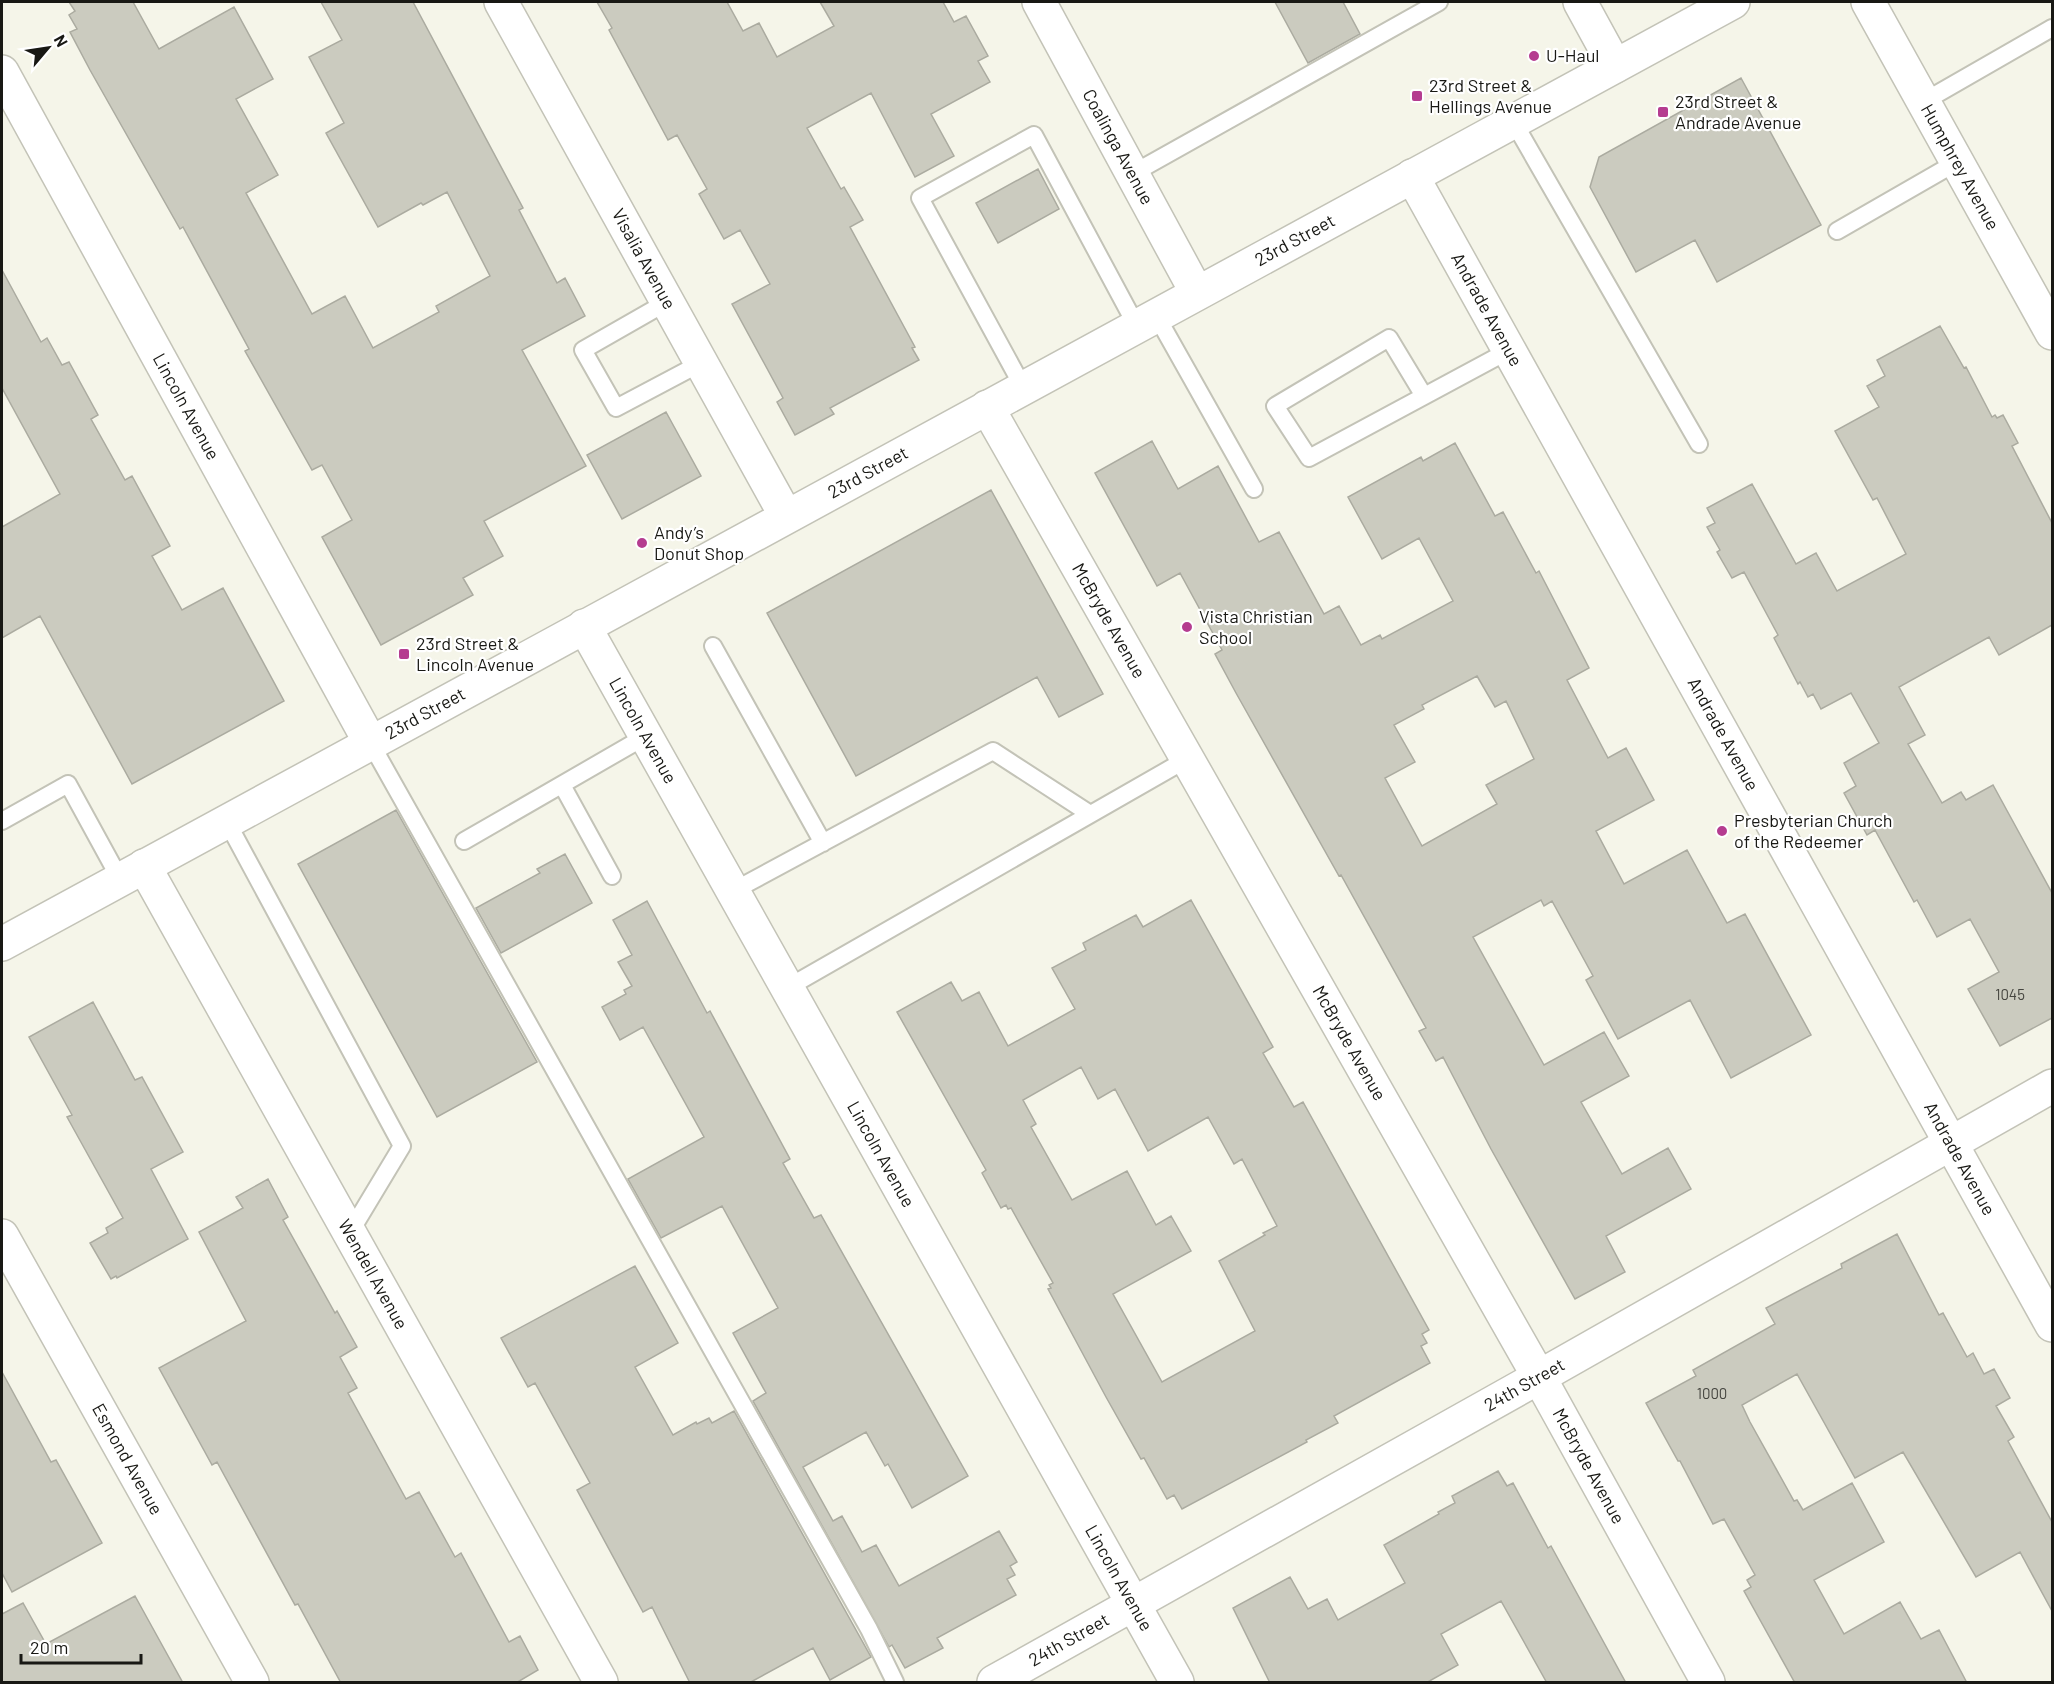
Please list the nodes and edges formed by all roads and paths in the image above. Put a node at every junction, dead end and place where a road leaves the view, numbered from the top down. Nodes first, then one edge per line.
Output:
1 (501, 2) edge
2 (1039, 2) edge
3 (1439, 2) edge
4 (1580, 2) edge
5 (1732, 2) edge
6 (1868, 2) edge
7 (2052, 28) edge
8 (1615, 66) junction
9 (2, 72) edge
10 (1923, 102) junction
11 (1513, 121) junction
12 (1957, 162) junction
13 (1132, 174) junction
14 (1412, 176) junction
15 (1837, 231) dead end
16 (1197, 293) junction
17 (667, 302) junction
18 (1146, 320) junction
19 (2052, 333) edge
20 (1508, 351) junction
21 (701, 363) junction
22 (1023, 387) junction
23 (1424, 396) junction
24 (987, 407) junction
25 (1699, 444) dead end
26 (1254, 489) dead end
27 (786, 516) junction
28 (584, 626) junction
29 (713, 646) dead end
30 (646, 736) junction
31 (370, 742) junction
32 (1187, 759) junction
33 (562, 785) junction
34 (1090, 814) junction
35 (3, 816) edge
36 (226, 820) junction
37 (464, 841) dead end
38 (823, 843) junction
39 (132, 873) junction
40 (612, 876) dead end
41 (733, 891) junction
42 (2, 944) edge
43 (787, 988) junction
44 (2052, 1086) edge
45 (1952, 1142) junction
46 (350, 1234) junction
47 (2, 1236) edge
48 (2052, 1325) edge
49 (1539, 1377) junction
50 (1132, 1603) junction
51 (252, 1683) edge
52 (601, 1683) edge
53 (895, 1683) edge
54 (994, 1683) edge
55 (1177, 1683) edge
56 (1708, 1683) edge

1 - 17 street, Visalia Avenue
2 - 13 street, Coalinga Avenue
3 - 13 lane
4 - 8 street
5 - 8 street, 23rd Street
6 - 10 street, Humphrey Avenue
7 - 10 lane
8 - 11 street, 23rd Street
9 - 31 street, Lincoln Avenue
10 - 12 street, Humphrey Avenue
11 - 14 street, 23rd Street
11 - 25 lane
12 - 15 lane
12 - 19 street, Humphrey Avenue
13 - 16 street, Coalinga Avenue
14 - 16 street, 23rd Street
14 - 20 street, Andrade Avenue
16 - 18 street, 23rd Street
17 - 21 street, Visalia Avenue
17 - 21 lane
18 - 22 street, 23rd Street
18 - 22 lane
18 - 26 lane
20 - 23 lane
20 - 45 street, Andrade Avenue
21 - 27 street, Visalia Avenue
22 - 24 street, 23rd Street
23 - 23 lane
24 - 27 street, 23rd Street
24 - 32 street, McBryde Avenue
27 - 28 street, 23rd Street
28 - 30 street, Lincoln Avenue
28 - 31 street, 23rd Street
29 - 38 lane
30 - 33 lane
30 - 41 street, Lincoln Avenue
31 - 36 street, 23rd Street
31 - 53 lane
32 - 34 lane
32 - 49 street, McBryde Avenue
33 - 37 lane
33 - 40 lane
34 - 38 lane
34 - 43 lane
35 - 39 lane
36 - 39 street, 23rd Street
36 - 46 lane
38 - 41 lane
39 - 42 street, 23rd Street
39 - 46 street, Wendell Avenue
41 - 43 street, Lincoln Avenue
43 - 50 street, Lincoln Avenue
44 - 45 street, 24th Street
45 - 48 street, Andrade Avenue
45 - 49 street, 24th Street
46 - 52 street, Wendell Avenue
47 - 51 street, Esmond Avenue
49 - 50 street, 24th Street
49 - 56 street, McBryde Avenue
50 - 54 street, 24th Street
50 - 55 street, Lincoln Avenue

